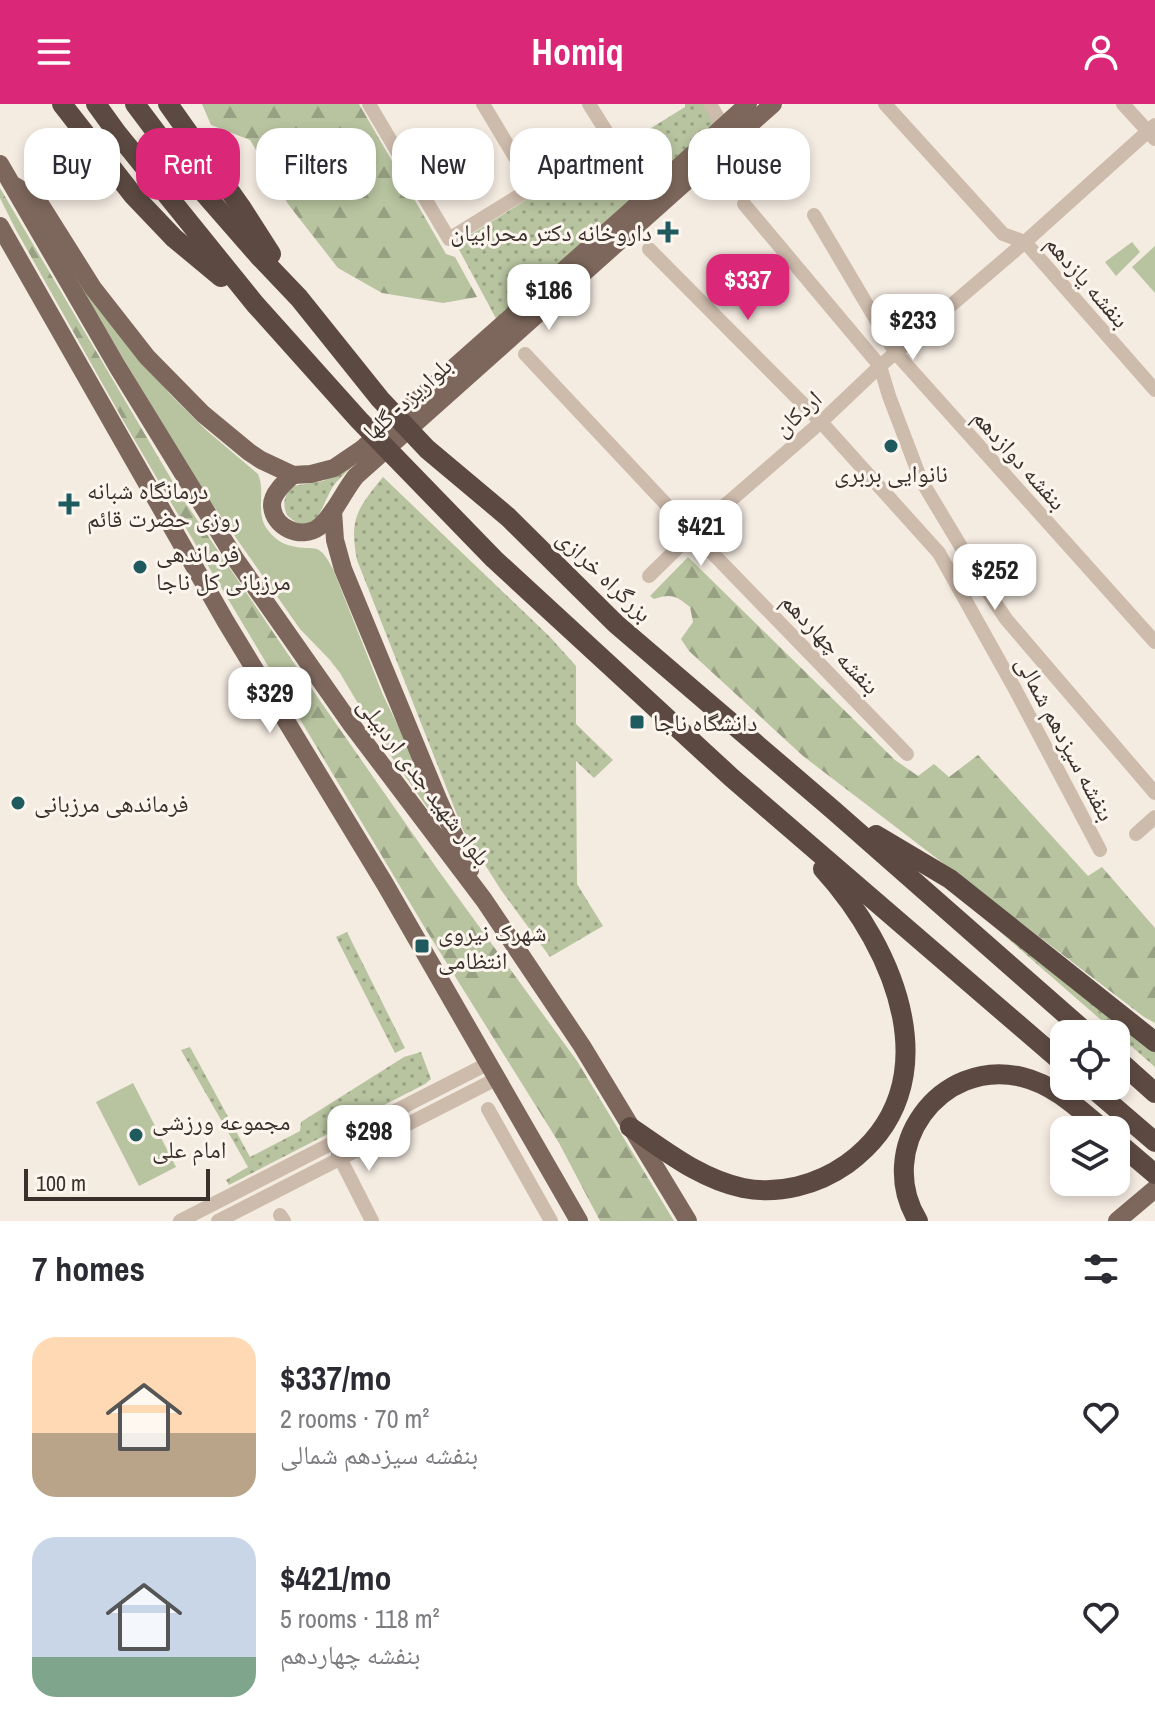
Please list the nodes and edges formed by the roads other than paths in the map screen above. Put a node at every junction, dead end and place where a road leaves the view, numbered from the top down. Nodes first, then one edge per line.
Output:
1 (62, 104) edge
2 (96, 104) edge
3 (135, 104) edge
4 (168, 104) edge
5 (369, 104) edge
6 (483, 104) edge
7 (589, 104) edge
8 (710, 104) edge
9 (773, 104) edge
10 (885, 104) edge
11 (1123, 104) edge
12 (736, 116) edge
13 (604, 128) edge
14 (1153, 132) edge
15 (510, 149) edge
16 (0, 164) edge
17 (11, 183) junction
18 (512, 200) edge
19 (744, 204) dead end
20 (814, 215) dead end
21 (0, 226) edge
22 (1025, 242) junction
23 (649, 249) dead end
24 (299, 298) junction
25 (255, 304) junction
26 (895, 352) junction
27 (525, 354) dead end
28 (880, 366) junction
29 (1155, 390) edge
30 (821, 422) junction
31 (293, 475) junction
32 (333, 511) junction
33 (693, 533) junction
34 (649, 576) dead end
35 (1155, 642) edge
36 (907, 754) dead end
37 (732, 778) junction
38 (1155, 793) edge
39 (832, 809) junction
40 (1155, 817) edge
41 (1136, 834) dead end
42 (1100, 850) dead end
43 (484, 900) junction
44 (1072, 1020) edge
45 (1155, 1042) edge
46 (1050, 1052) edge
47 (494, 1071) junction
48 (1130, 1071) edge
49 (1155, 1093) edge
50 (1106, 1100) edge
51 (488, 1109) dead end
52 (1087, 1116) edge
53 (630, 1127) junction
54 (332, 1142) junction
55 (1155, 1142) edge
56 (1130, 1153) edge
57 (340, 1159) junction
58 (1148, 1168) edge
59 (1155, 1189) edge
60 (180, 1221) edge
61 (218, 1221) edge
62 (372, 1221) edge
63 (551, 1221) edge
64 (579, 1221) edge
65 (688, 1221) edge
66 (918, 1221) edge
67 (1117, 1221) edge

1 - 25 highway
2 - 25 highway
3 - 24 highway, بزرگراه خرازی
4 - 24 highway
5 - 18 street
6 - 15 street
7 - 13 street
8 - 12 street
9 - 12 main road, بلواریزد- گلها
10 - 22 street, بنفشه یازدهم
11 - 14 street
12 - 31 main road
12 - 32 main road, بلواریزد- گلها
14 - 22 street, اردکان
16 - 17 main road, بلوار شهید جدی اردبیلی
17 - 31 main road
17 - 43 main road, بلوار شهید جدی اردبیلی
19 - 28 street
20 - 26 street, بنفشه دوازدهم
21 - 47 main road
22 - 26 street, اردکان
22 - 29 street, بنفشه یازدهم
23 - 30 street, بنفشه سیزدهم شمالی
24 - 39 highway, بزرگراه خرازی
25 - 37 highway
26 - 28 street, اردکان
26 - 35 street, بنفشه دوازدهم
27 - 33 street, بنفشه چهاردهم
28 - 30 street, اردکان
28 - 38 street
30 - 33 street, اردکان
30 - 42 street, بنفشه سیزدهم شمالی
31 - 32 main road
32 - 43 main road
33 - 34 street, اردکان
33 - 36 street, بنفشه چهاردهم
37 - 46 highway
37 - 53 highway
39 - 44 highway, بزرگراه خرازی
39 - 45 highway
40 - 41 street
43 - 53 main road, بلوار شهید جدی اردبیلی
47 - 54 street
47 - 57 street
47 - 64 main road
48 - 49 highway
50 - 55 highway
51 - 63 street
52 - 66 highway
53 - 65 main road, بلوار شهید جدی اردبیلی
54 - 57 street
54 - 60 street
56 - 58 highway
57 - 61 street
57 - 62 street
59 - 67 main road

